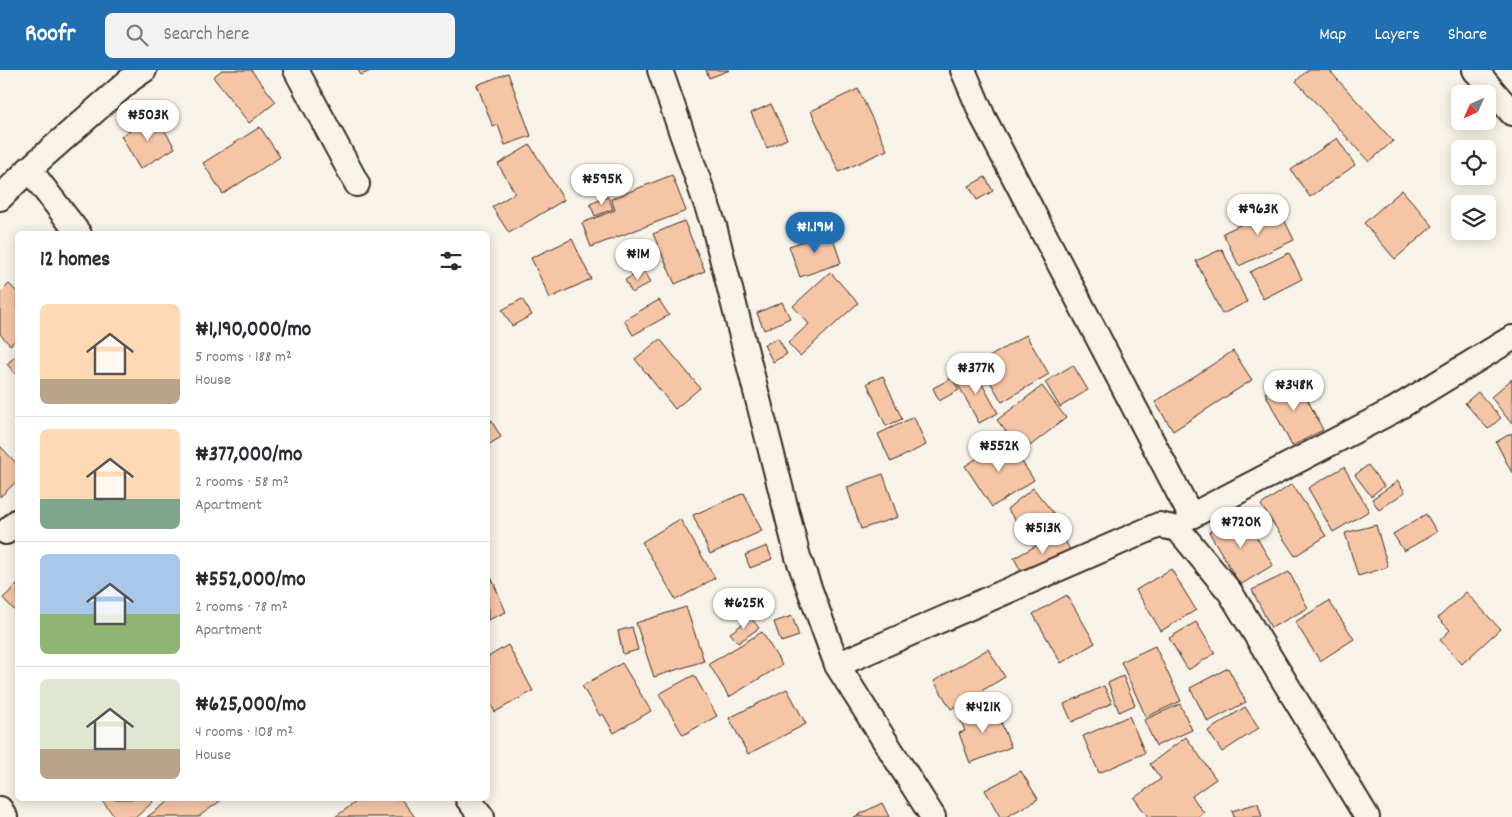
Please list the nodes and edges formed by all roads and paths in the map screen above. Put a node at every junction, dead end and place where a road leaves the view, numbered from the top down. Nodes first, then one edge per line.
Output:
1 (144, 70) edge
2 (296, 70) edge
3 (660, 70) edge
4 (963, 70) edge
5 (1474, 70) edge
6 (1512, 113) edge
7 (29, 169) junction
8 (357, 184) dead end
9 (0, 198) edge
10 (77, 231) edge
11 (1512, 338) edge
12 (837, 665) junction
13 (470, 801) edge
14 (0, 809) edge
15 (5, 817) edge
16 (482, 817) edge
17 (933, 817) edge
18 (1367, 817) edge

1 - 7 street
2 - 8 street
3 - 12 street
4 - 11 street
5 - 6 street
7 - 9 street
7 - 10 street
12 - 17 street
12 - 18 street
13 - 16 street
14 - 15 street

